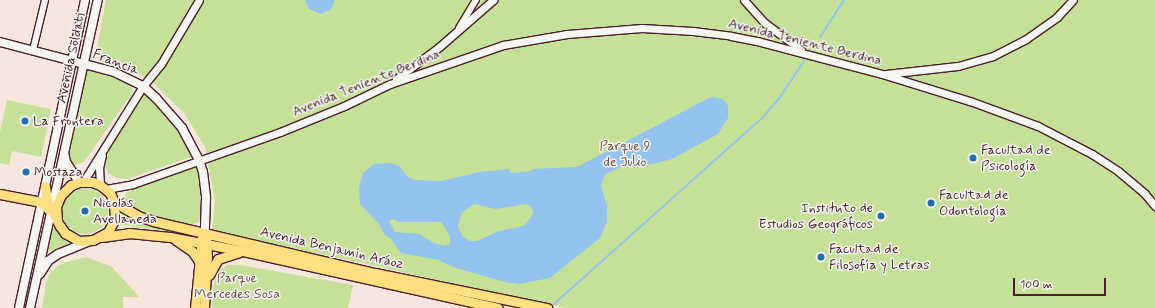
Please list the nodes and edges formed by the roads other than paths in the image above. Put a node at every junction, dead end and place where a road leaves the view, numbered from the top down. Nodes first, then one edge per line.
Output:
1 (45, 0) edge
2 (85, 0) edge
3 (98, 0) edge
4 (199, 0) edge
5 (476, 0) edge
6 (493, 0) edge
7 (744, 0) edge
8 (1073, 0) edge
9 (457, 32) junction
10 (0, 42) edge
11 (34, 50) junction
12 (804, 53) junction
13 (72, 60) junction
14 (84, 63) junction
15 (882, 74) junction
16 (390, 84) junction
17 (143, 86) junction
18 (104, 147) junction
19 (64, 153) junction
20 (199, 160) junction
21 (81, 182) junction
22 (128, 185) junction
23 (45, 186) joint
24 (103, 187) junction
25 (65, 190) junction
26 (0, 194) edge
27 (114, 200) junction
28 (1155, 206) edge
29 (48, 208) junction
30 (205, 234) junction
31 (102, 237) junction
32 (170, 237) junction
33 (88, 241) junction
34 (203, 243) junction
35 (243, 251) junction
36 (199, 262) junction
37 (206, 284) junction
38 (33, 291) junction
39 (19, 308) edge
40 (30, 308) edge
41 (195, 308) edge
42 (204, 308) edge
43 (498, 308) edge
44 (547, 308) edge

1 - 11 street
2 - 13 main road, Avenida Soldati
3 - 14 main road, Avenida Soldati
4 - 17 street
5 - 9 street
6 - 9 street
7 - 12 street
8 - 15 street
9 - 16 street
10 - 11 main road, Francia
11 - 13 main road, Francia
12 - 15 street, Avenida Teniente Berdina
12 - 16 street, Avenida Teniente Berdina
13 - 14 main road, Francia
13 - 23 main road, Avenida Soldati
14 - 17 main road, Francia
14 - 19 main road, Avenida Soldati
15 - 28 street, Avenida Teniente Berdina
16 - 20 street, Avenida Teniente Berdina
17 - 18 street
17 - 20 main road, Francia
18 - 21 street
18 - 24 street
19 - 21 main road
19 - 29 main road, Avenida Soldati
20 - 22 street, Avenida Teniente Berdina
20 - 30 main road, Francia
21 - 24 main road
21 - 25 main road
22 - 24 street, Avenida Teniente Berdina
22 - 27 street
23 - 29 main road
24 - 27 main road
25 - 29 main road
25 - 29 main road
26 - 29 main road
27 - 30 main road, Avenida Benjamín Aráoz
27 - 31 main road
29 - 33 main road
29 - 38 main road
29 - 39 main road
30 - 34 main road
30 - 44 main road, Avenida Benjamín Aráoz
31 - 32 main road, Avenida Benjamín Aráoz
31 - 33 main road
32 - 34 main road, Avenida Benjamín Aráoz
32 - 36 main road
33 - 38 main road
34 - 35 main road, Avenida Benjamín Aráoz
34 - 36 main road
34 - 37 main road
35 - 37 main road
35 - 43 main road, Avenida Benjamín Aráoz
36 - 41 main road
37 - 42 main road
38 - 40 main road

